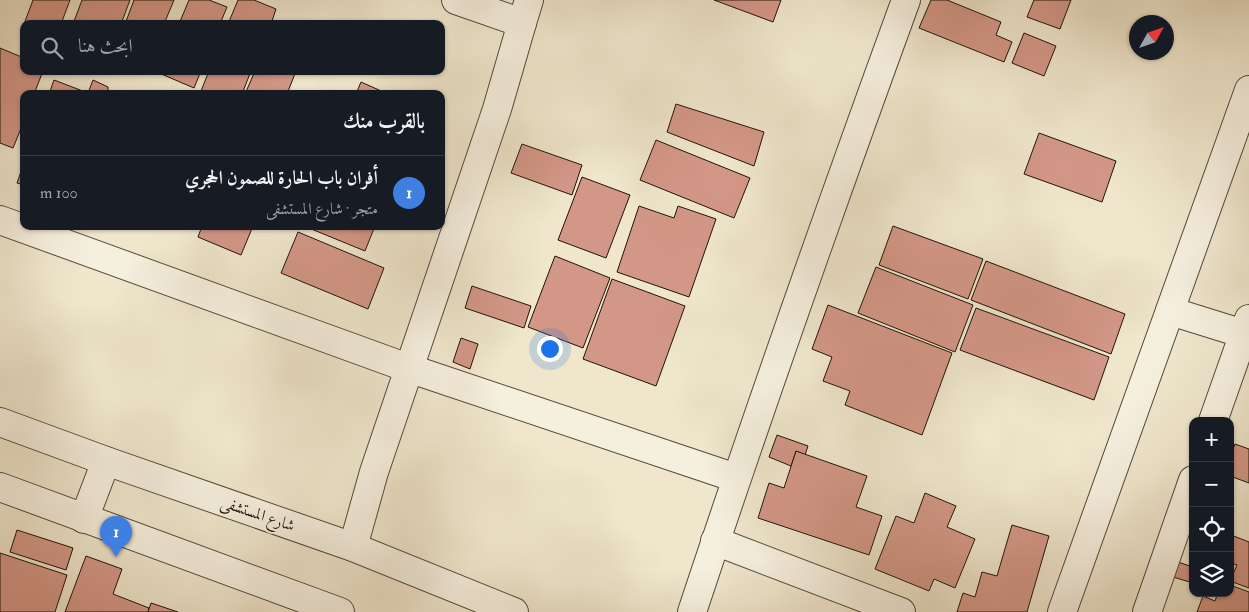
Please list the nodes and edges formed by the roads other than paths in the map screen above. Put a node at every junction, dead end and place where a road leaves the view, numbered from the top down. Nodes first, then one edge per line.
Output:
1 (456, 0) edge
2 (906, 0) edge
3 (526, 12) edge
4 (1249, 90) edge
5 (0, 220) edge
6 (20, 227) edge
7 (28, 230) edge
8 (1170, 311) junction
9 (1246, 326) edge
10 (408, 368) junction
11 (1215, 417) edge
12 (0, 422) edge
13 (106, 461) junction
14 (736, 478) junction
15 (0, 486) edge
16 (1189, 491) edge
17 (84, 519) junction
18 (715, 541) junction
19 (353, 547) junction
20 (340, 612) edge
21 (514, 612) edge
22 (692, 612) edge
23 (901, 612) edge
24 (1062, 612) edge
25 (1147, 612) edge

1 - 3 street
2 - 14 street
3 - 10 street
4 - 8 street
5 - 6 street
7 - 10 street
8 - 9 street
8 - 24 street
9 - 11 street
10 - 14 street
10 - 19 street
12 - 13 street, شارع المستشفى
13 - 17 street
13 - 19 street, شارع المستشفى
14 - 18 street
15 - 17 street
16 - 25 street
17 - 20 street
18 - 22 street
18 - 23 street
19 - 21 street, شارع المستشفى

